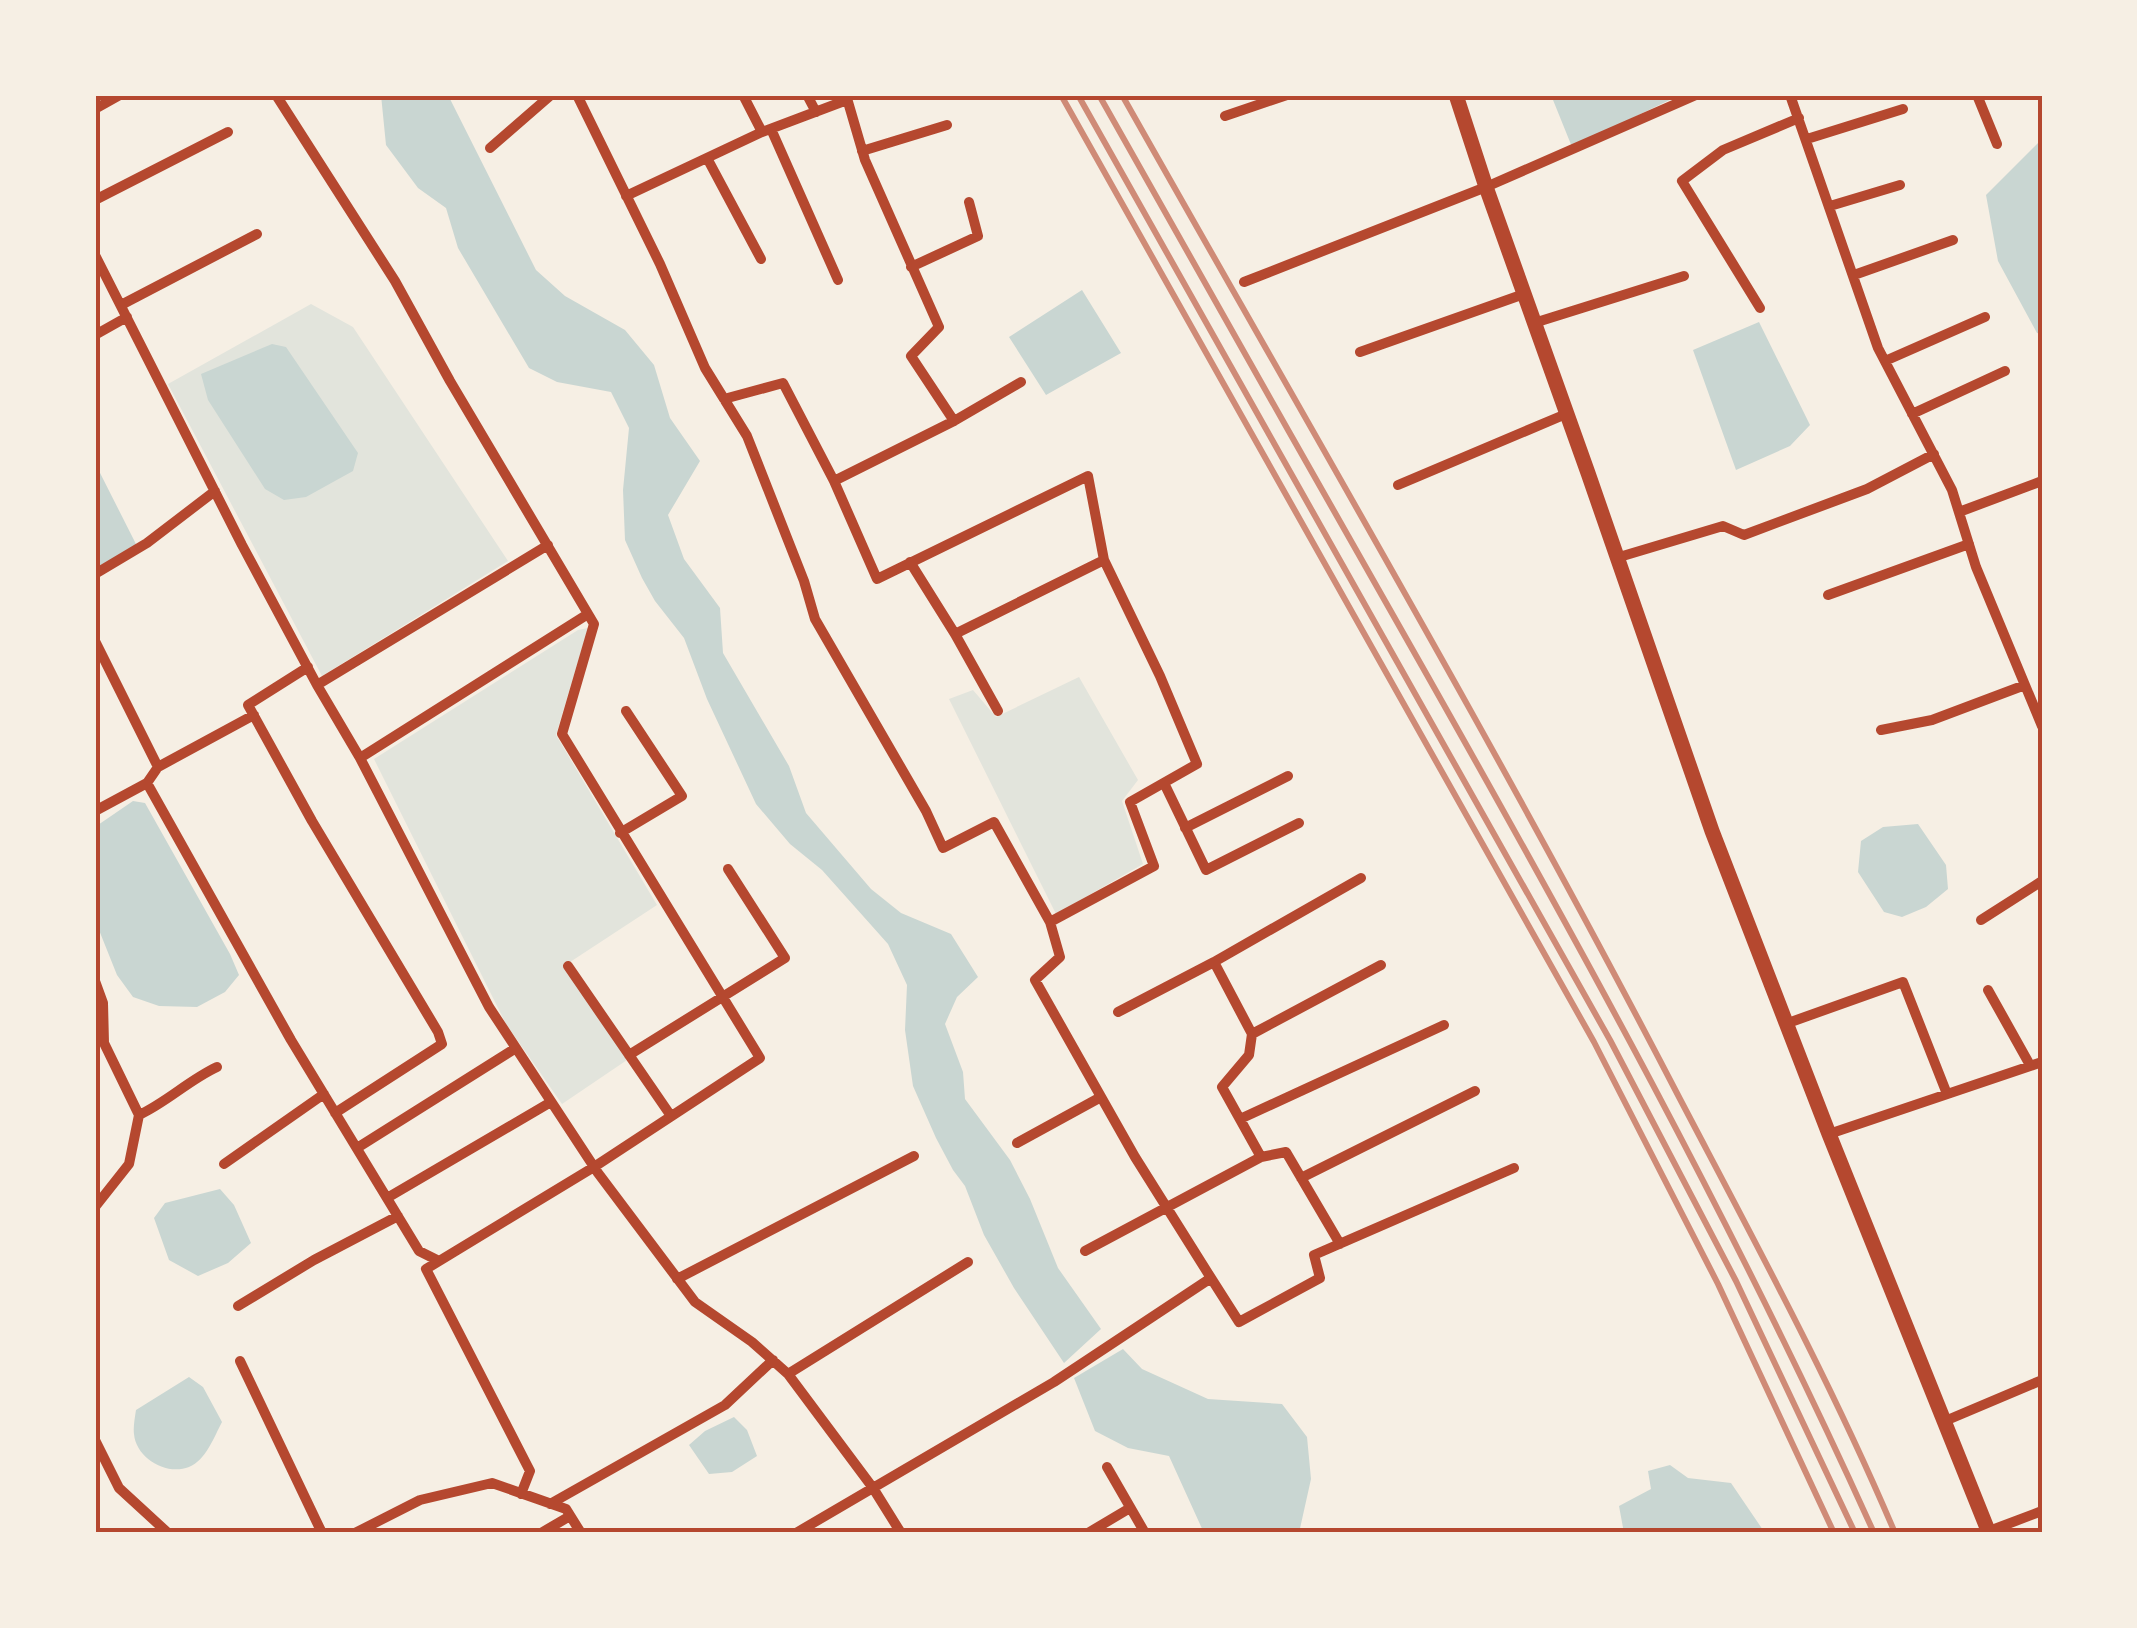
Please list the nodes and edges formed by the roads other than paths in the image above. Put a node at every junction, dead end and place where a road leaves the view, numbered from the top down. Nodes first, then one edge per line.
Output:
1 (120, 95) edge
2 (276, 95) edge
3 (551, 95) edge
4 (577, 95) edge
5 (742, 95) edge
6 (806, 95) edge
7 (1287, 95) edge
8 (1456, 95) edge
9 (1696, 95) edge
10 (1790, 95) edge
11 (1977, 95) edge
12 (846, 98) edge
13 (95, 109) edge
14 (1903, 110) dead end
15 (816, 112) junction
16 (1225, 116) dead end
17 (1799, 118) junction
18 (947, 125) dead end
19 (766, 130) junction
20 (228, 132) dead end
21 (1807, 139) junction
22 (1997, 144) dead end
23 (490, 148) dead end
24 (862, 151) junction
25 (707, 158) junction
26 (1900, 185) dead end
27 (1486, 188) junction
28 (626, 196) junction
29 (95, 200) edge
30 (969, 202) dead end
31 (1830, 206) junction
32 (257, 234) dead end
33 (1953, 240) dead end
34 (95, 255) edge
35 (761, 259) dead end
36 (911, 267) junction
37 (1854, 275) junction
38 (1684, 276) dead end
39 (838, 280) dead end
40 (1244, 282) dead end
41 (1524, 294) junction
42 (121, 305) junction
43 (1760, 308) dead end
44 (127, 318) junction
45 (1985, 318) dead end
46 (1534, 323) junction
47 (95, 335) edge
48 (1360, 352) dead end
49 (1885, 361) junction
50 (2005, 370) dead end
51 (1021, 382) dead end
52 (724, 398) junction
53 (1566, 414) junction
54 (1912, 414) junction
55 (954, 422) junction
56 (1934, 454) junction
57 (834, 481) junction
58 (2042, 482) edge
59 (1398, 485) dead end
60 (215, 491) junction
61 (1959, 512) junction
62 (1969, 544) junction
63 (548, 545) junction
64 (1616, 558) junction
65 (1104, 560) junction
66 (910, 562) junction
67 (95, 574) edge
68 (1828, 595) dead end
69 (588, 614) junction
70 (955, 634) junction
71 (96, 644) edge
72 (308, 667) junction
73 (317, 685) junction
74 (2025, 685) junction
75 (626, 711) dead end
76 (998, 711) dead end
77 (254, 715) junction
78 (2042, 726) edge
79 (1880, 730) dead end
80 (360, 758) junction
81 (158, 767) junction
82 (1288, 776) dead end
83 (148, 782) junction
84 (1164, 783) junction
85 (95, 811) edge
86 (1299, 823) dead end
87 (1185, 828) junction
88 (620, 832) junction
89 (728, 868) dead end
90 (1361, 878) dead end
91 (2042, 881) edge
92 (1981, 920) dead end
93 (1050, 922) junction
94 (1214, 962) junction
95 (1381, 965) dead end
96 (568, 966) dead end
97 (95, 981) edge
98 (1988, 990) dead end
99 (723, 997) junction
100 (1118, 1012) dead end
101 (1788, 1023) junction
102 (1444, 1026) dead end
103 (1252, 1034) junction
104 (516, 1048) junction
105 (629, 1055) junction
106 (2036, 1064) edge
107 (217, 1068) dead end
108 (1475, 1091) dead end
109 (324, 1094) junction
110 (1947, 1094) junction
111 (1101, 1097) junction
112 (551, 1102) junction
113 (335, 1113) junction
114 (139, 1115) junction
115 (671, 1116) junction
116 (1240, 1119) junction
117 (1830, 1134) junction
118 (1016, 1143) dead end
119 (356, 1148) junction
120 (914, 1156) dead end
121 (1261, 1157) junction
122 (224, 1164) dead end
123 (594, 1167) junction
124 (1514, 1168) dead end
125 (1301, 1178) junction
126 (387, 1198) junction
127 (95, 1208) edge
128 (1168, 1209) junction
129 (398, 1216) junction
130 (1340, 1244) junction
131 (1086, 1251) dead end
132 (439, 1261) junction
133 (968, 1262) dead end
134 (1211, 1278) junction
135 (678, 1279) junction
136 (238, 1306) dead end
137 (773, 1360) junction
138 (240, 1362) dead end
139 (788, 1374) junction
140 (2042, 1380) edge
141 (1946, 1421) junction
142 (95, 1440) edge
143 (1107, 1467) dead end
144 (873, 1488) junction
145 (520, 1494) junction
146 (550, 1504) junction
147 (1130, 1508) junction
148 (2042, 1511) edge
149 (570, 1516) junction
150 (360, 1532) edge
151 (1989, 1532) edge
152 (168, 1533) edge
153 (322, 1533) edge
154 (541, 1533) edge
155 (581, 1533) edge
156 (796, 1533) edge
157 (901, 1533) edge
158 (1088, 1533) edge
159 (1146, 1533) edge

1 - 13 street
2 - 63 street
3 - 23 street
4 - 28 street
5 - 19 street
6 - 15 street
7 - 16 street
8 - 27 main road
9 - 27 street
10 - 17 street
11 - 22 street
12 - 15 street
12 - 24 street
14 - 21 street
15 - 19 street
17 - 21 street
17 - 43 street
18 - 24 street
19 - 25 street
19 - 39 street
20 - 29 street
21 - 31 street
24 - 36 street
25 - 28 street
25 - 35 street
26 - 31 street
27 - 40 street
27 - 41 main road
28 - 52 street
30 - 36 street
31 - 37 street
32 - 42 street
33 - 37 street
34 - 42 street
36 - 55 street
37 - 49 street
38 - 46 street
41 - 46 main road
41 - 48 street
42 - 44 street
44 - 47 street
44 - 60 street
45 - 49 street
46 - 53 main road
49 - 54 street
50 - 54 street
51 - 55 street
52 - 57 street
52 - 93 street
53 - 59 street
53 - 64 main road
54 - 56 street
55 - 57 street
56 - 61 street
56 - 64 street
57 - 66 street
58 - 61 street
60 - 67 street
60 - 72 street
61 - 62 street
62 - 68 street
62 - 74 street
63 - 69 street
63 - 73 street
64 - 101 main road
65 - 66 street
65 - 70 street
65 - 84 street
66 - 70 street
69 - 80 street
69 - 88 street
70 - 76 street
71 - 81 street
72 - 73 street
72 - 77 street
73 - 80 street
74 - 78 street
74 - 79 street
75 - 88 street
77 - 81 street
77 - 113 street
80 - 104 street
81 - 83 street
82 - 87 street
83 - 85 street
83 - 109 street
84 - 87 street
84 - 93 street
86 - 87 street
88 - 99 street
89 - 99 street
90 - 94 street
91 - 92 street
93 - 111 street
94 - 100 street
94 - 103 street
95 - 103 street
96 - 105 street
97 - 114 street
98 - 106 street
99 - 105 street
99 - 115 street
101 - 110 street
101 - 117 main road
102 - 116 street
103 - 116 street
104 - 112 street
104 - 119 street
105 - 115 street
106 - 110 street
107 - 114 street
108 - 125 street
109 - 113 street
109 - 122 street
110 - 117 street
111 - 118 street
111 - 128 street
112 - 123 street
112 - 126 street
113 - 119 street
114 - 127 street
115 - 123 street
116 - 121 street
117 - 141 main road
119 - 126 street
120 - 135 street
121 - 125 street
121 - 128 street
123 - 132 street
123 - 135 street
124 - 130 street
125 - 130 street
126 - 129 street
128 - 131 street
128 - 134 street
129 - 132 street
129 - 136 street
130 - 134 street
132 - 145 street
133 - 139 street
134 - 144 street
135 - 137 street
137 - 139 street
137 - 146 street
138 - 153 street
139 - 144 street
140 - 141 street
141 - 151 main road
142 - 152 street
143 - 147 street
144 - 156 street
144 - 157 street
145 - 146 street
145 - 150 street
146 - 149 street
147 - 158 street
147 - 159 street
148 - 151 street
149 - 154 street
149 - 155 street

